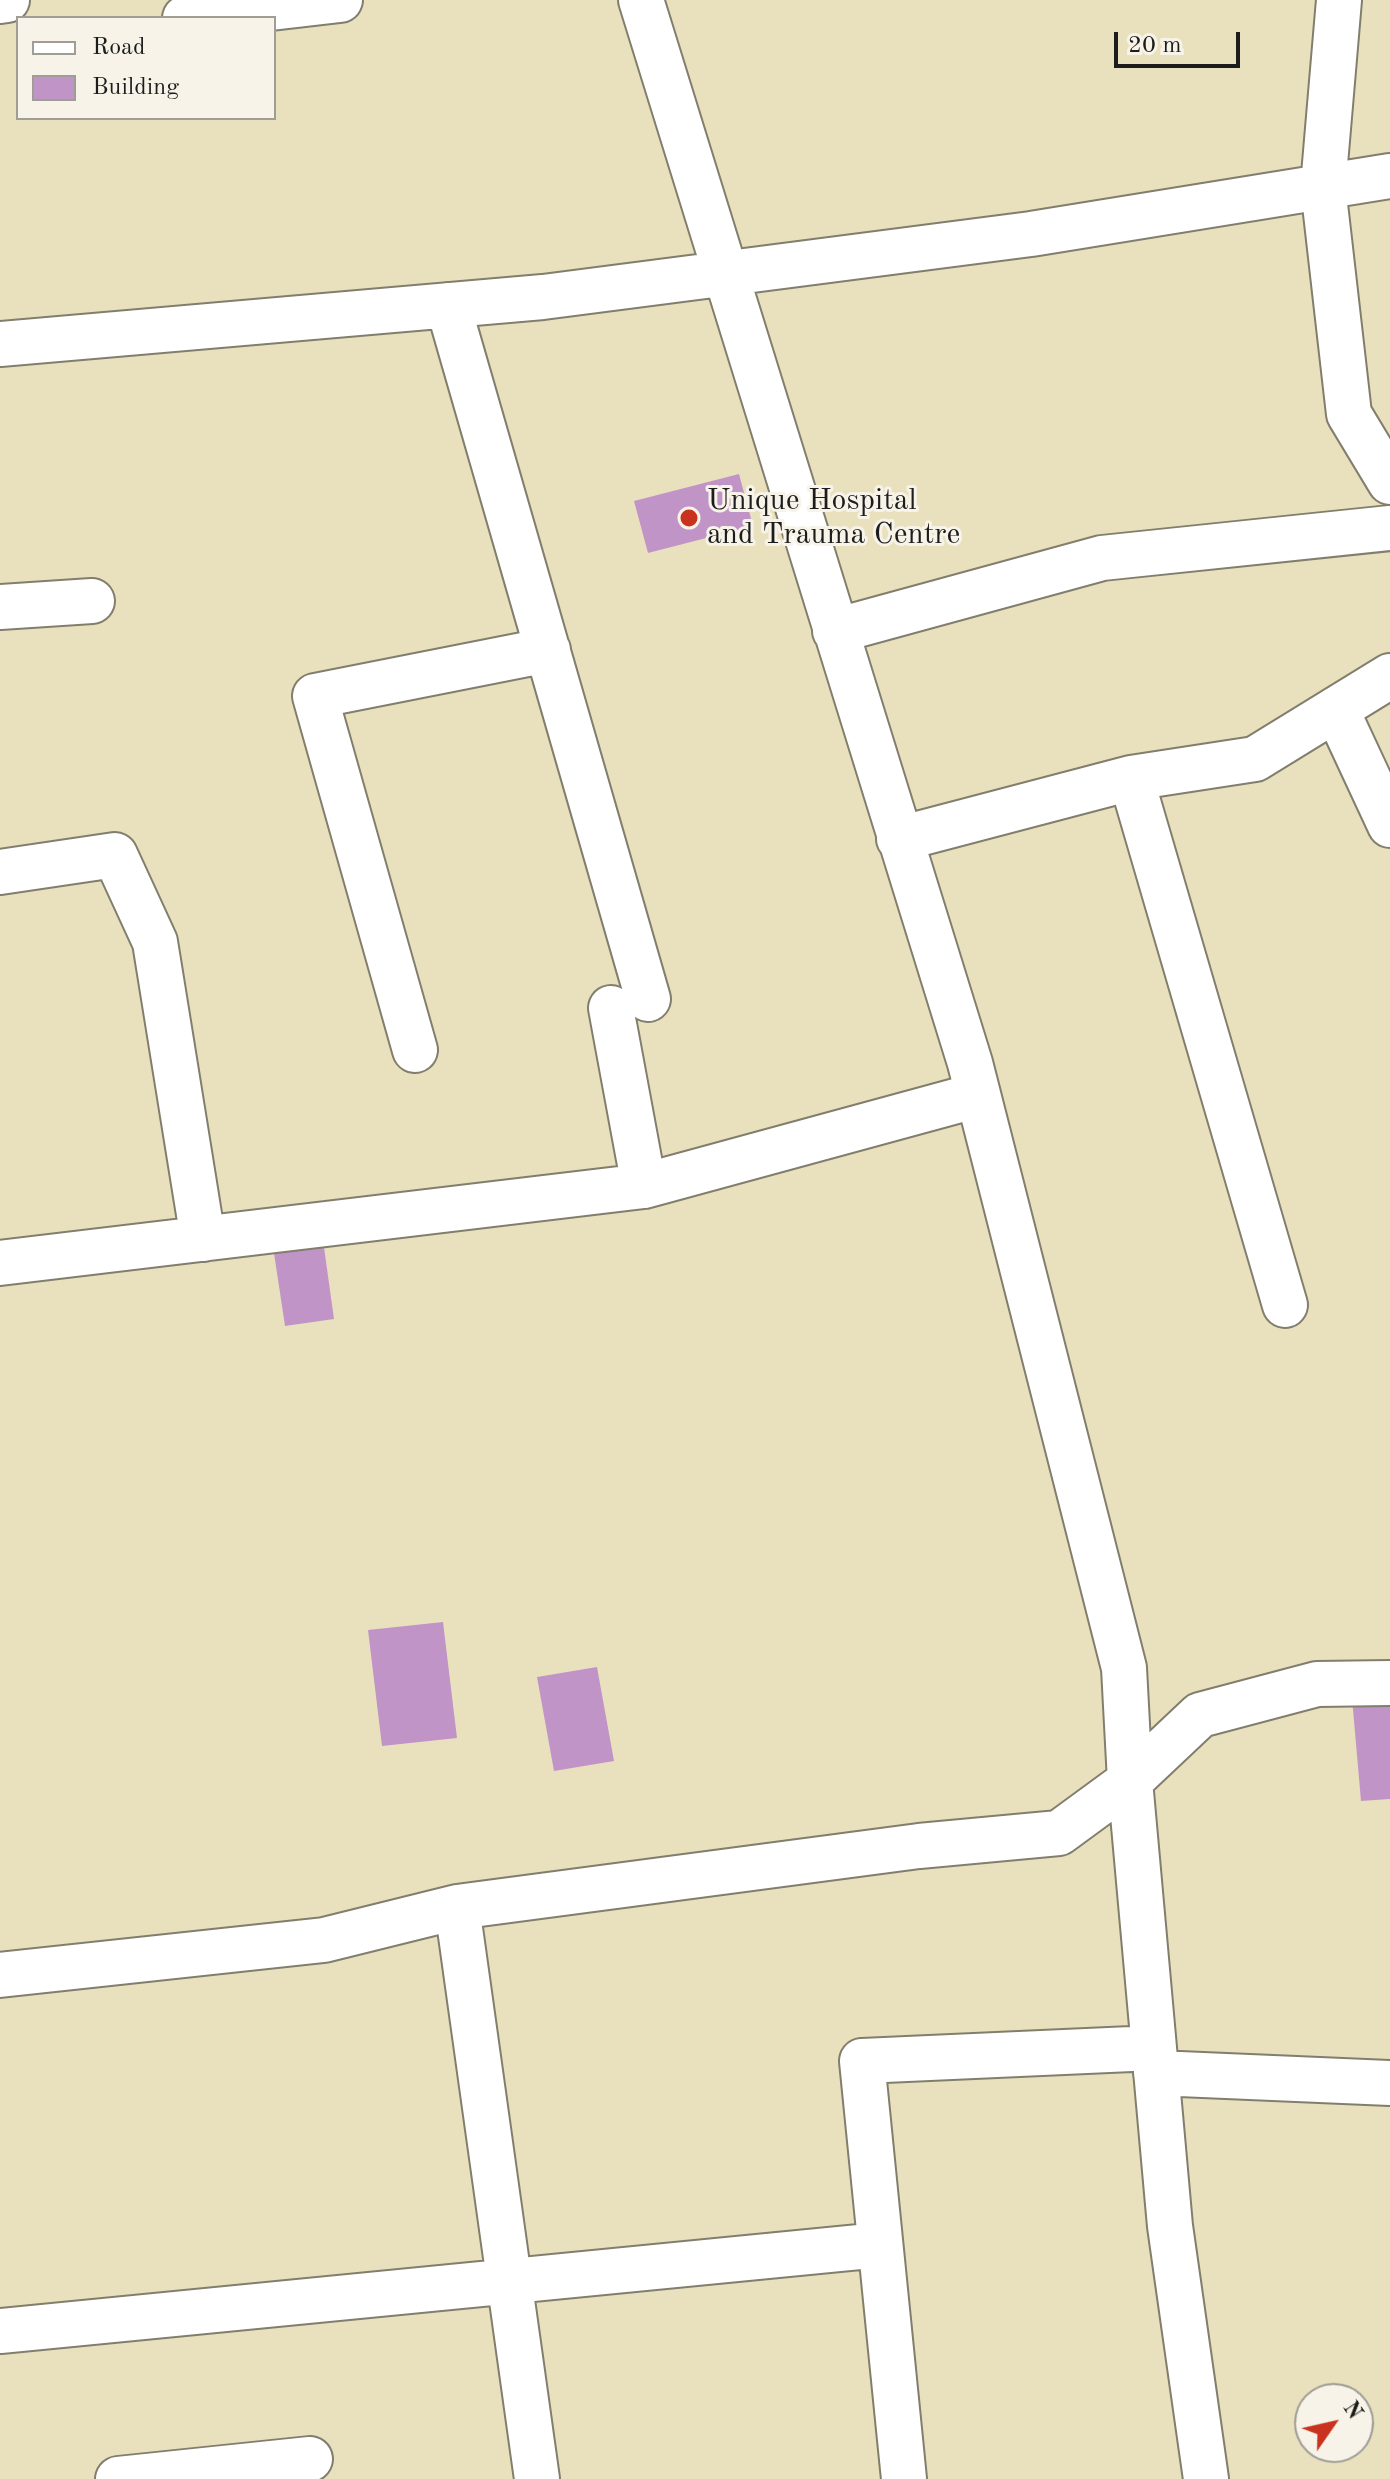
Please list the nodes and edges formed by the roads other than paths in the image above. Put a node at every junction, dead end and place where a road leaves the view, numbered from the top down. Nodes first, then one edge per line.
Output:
1 (7, 0) edge
2 (340, 0) edge
3 (641, 0) edge
4 (1339, 0) edge
5 (0, 1) edge
6 (202, 16) edge
7 (1390, 176) edge
8 (1323, 187) junction
9 (723, 274) junction
10 (448, 305) junction
11 (0, 344) edge
12 (1390, 482) edge
13 (1390, 528) edge
14 (92, 601) dead end
15 (0, 607) edge
16 (835, 631) junction
17 (548, 650) junction
18 (1390, 676) edge
19 (1336, 709) junction
20 (1131, 778) junction
21 (1390, 825) edge
22 (899, 839) junction
23 (0, 872) edge
24 (415, 1050) dead end
25 (978, 1095) junction
26 (644, 1186) junction
27 (203, 1239) junction
28 (0, 1263) edge
29 (1285, 1305) dead end
30 (1390, 1683) edge
31 (1130, 1781) junction
32 (457, 1907) junction
33 (0, 1975) edge
34 (1155, 2060) junction
35 (1390, 2083) edge
36 (1390, 2093) edge
37 (880, 2245) junction
38 (510, 2281) junction
39 (0, 2331) edge
40 (310, 2459) dead end
41 (118, 2479) edge
42 (537, 2479) edge
43 (904, 2479) edge
44 (1205, 2479) edge

1 - 5 street
2 - 6 street
3 - 9 street
4 - 8 street
7 - 8 street
8 - 9 street
8 - 12 street
9 - 10 street
9 - 16 street
10 - 11 street
10 - 17 street
13 - 16 street
14 - 15 street
16 - 22 street
17 - 24 street
17 - 26 street
18 - 19 street
19 - 20 street
19 - 21 street
20 - 22 street
20 - 29 street
22 - 25 street
23 - 27 street
25 - 26 street
25 - 31 street
26 - 27 street
27 - 28 street
30 - 31 street
31 - 32 street
31 - 34 street
32 - 33 street
32 - 38 street
34 - 35 street
34 - 37 street
34 - 44 street
35 - 36 street
37 - 38 street
37 - 43 street
38 - 39 street
38 - 42 street
40 - 41 street

